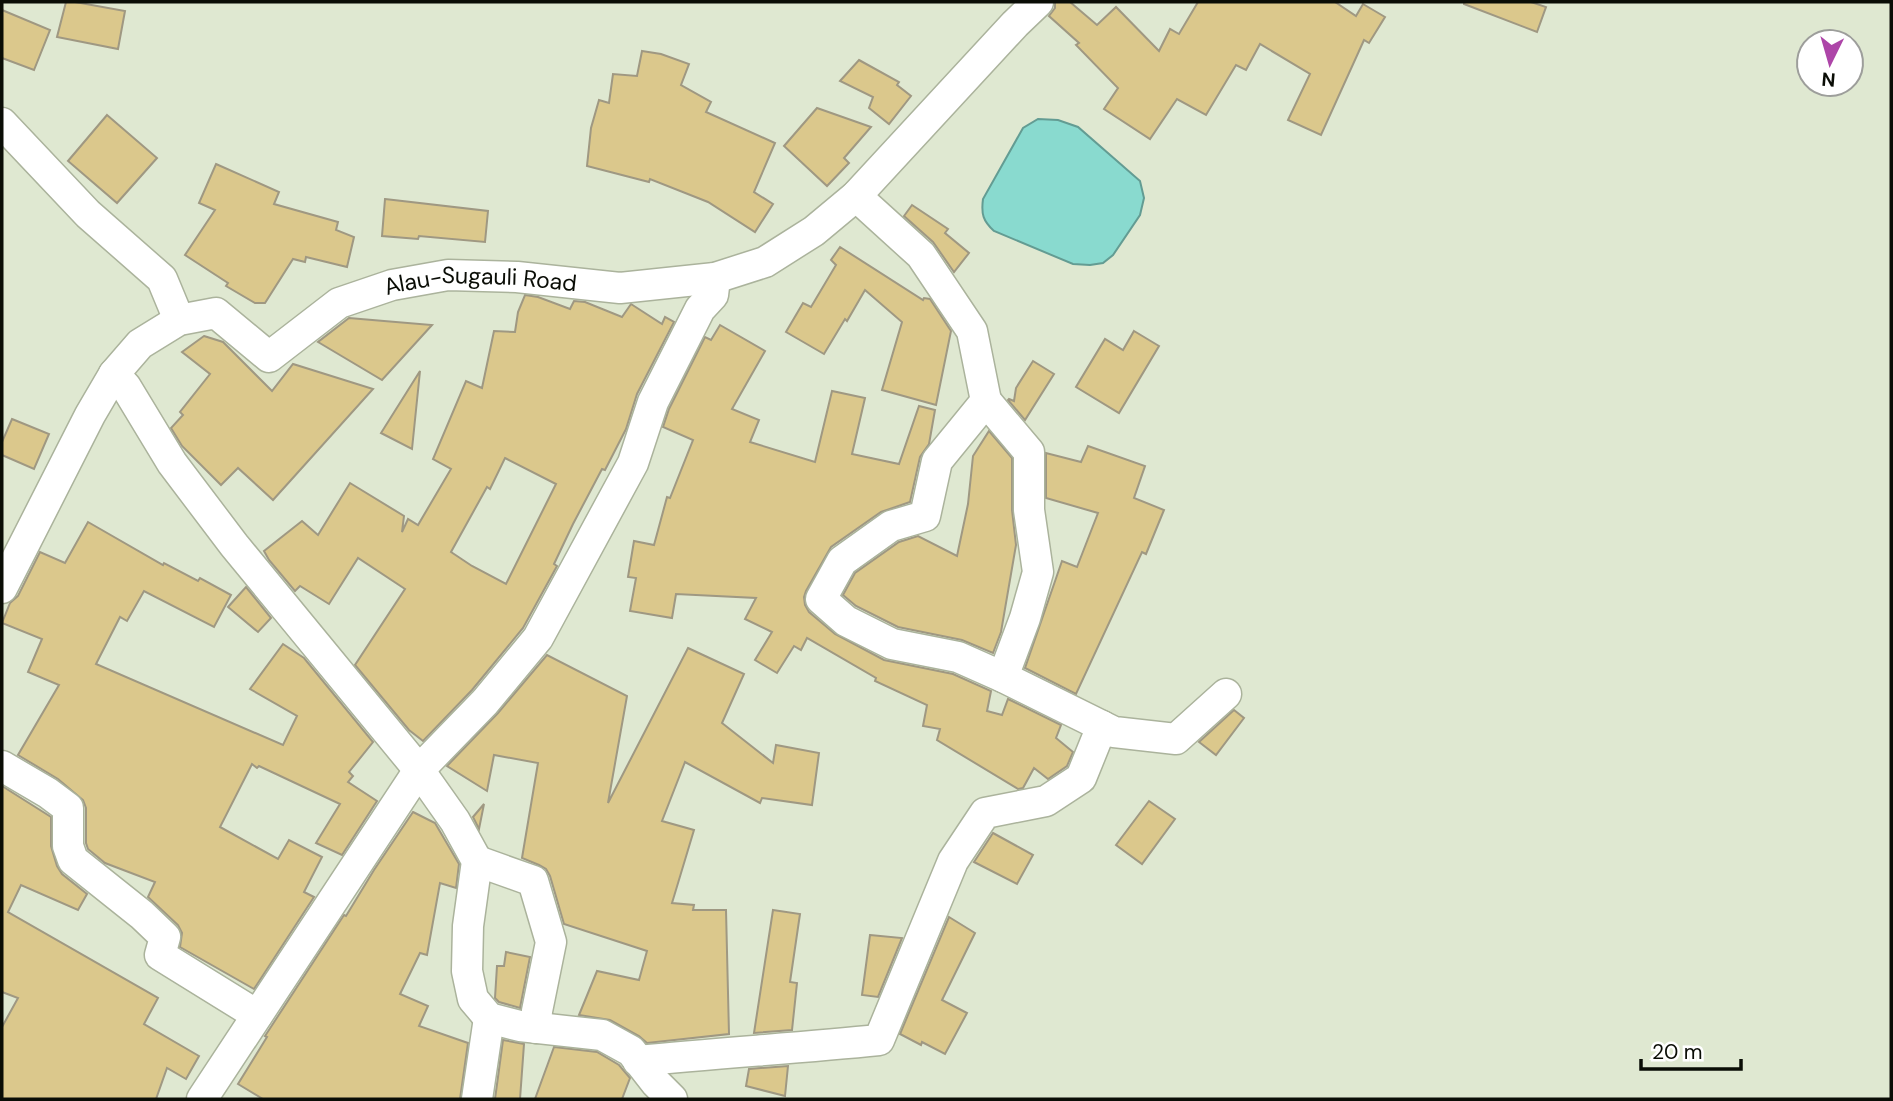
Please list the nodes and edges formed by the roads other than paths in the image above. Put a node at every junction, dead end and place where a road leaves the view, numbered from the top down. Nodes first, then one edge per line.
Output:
1 (1038, 2) edge
2 (2, 123) edge
3 (856, 195) junction
4 (715, 278) junction
5 (178, 320) junction
6 (114, 374) junction
7 (986, 401) junction
8 (2, 588) edge
9 (1003, 677) junction
10 (1226, 694) dead end
11 (1101, 726) junction
12 (2, 766) edge
13 (419, 770) junction
14 (477, 861) junction
15 (257, 1015) junction
16 (489, 1018) junction
17 (536, 1027) junction
18 (638, 1061) junction
19 (202, 1099) edge
20 (477, 1099) edge
21 (672, 1099) edge

1 - 3 street, Alau-Sugauli Road
2 - 5 street
3 - 4 street, Alau-Sugauli Road
3 - 7 street
4 - 5 street, Alau-Sugauli Road
4 - 13 street
5 - 6 street, Alau-Sugauli Road
6 - 8 street, Alau-Sugauli Road
6 - 13 street
7 - 9 street
7 - 9 street
9 - 11 street
10 - 11 street
11 - 18 street
12 - 15 street
13 - 14 street
13 - 15 street
14 - 16 street
14 - 17 street
15 - 19 street
16 - 17 street
16 - 20 street
17 - 18 street
18 - 21 street

